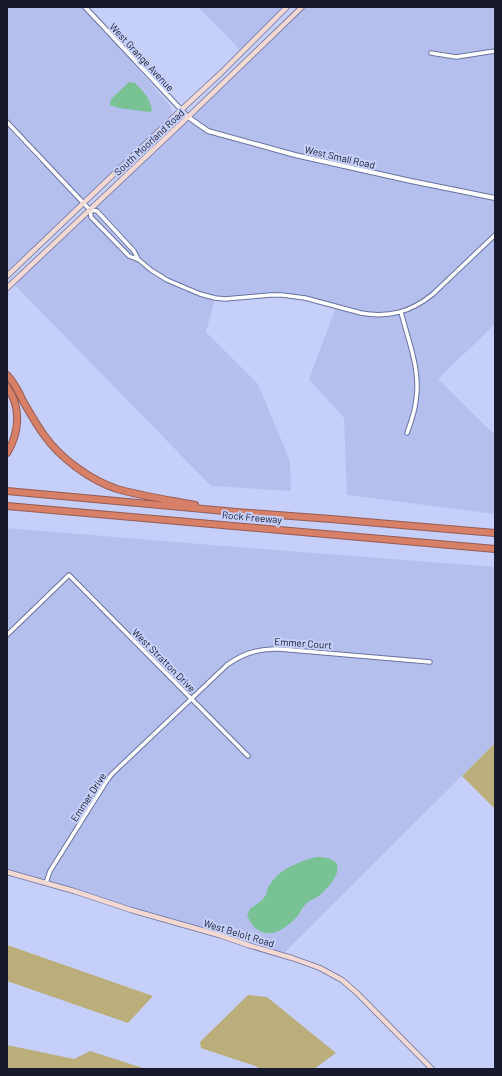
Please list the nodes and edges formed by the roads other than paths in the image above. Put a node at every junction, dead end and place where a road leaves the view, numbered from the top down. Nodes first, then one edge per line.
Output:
1 (85, 7) edge
2 (287, 7) edge
3 (302, 7) edge
4 (495, 51) edge
5 (431, 53) dead end
6 (181, 110) junction
7 (188, 117) junction
8 (7, 122) edge
9 (495, 198) edge
10 (84, 202) junction
11 (90, 210) junction
12 (495, 235) edge
13 (139, 260) junction
14 (7, 276) edge
15 (7, 288) edge
16 (401, 312) junction
17 (7, 375) edge
18 (7, 387) edge
19 (407, 433) dead end
20 (7, 453) edge
21 (7, 491) edge
22 (7, 507) edge
23 (236, 512) junction
24 (495, 533) edge
25 (495, 549) edge
26 (7, 635) edge
27 (430, 662) dead end
28 (192, 699) junction
29 (248, 756) dead end
30 (7, 872) edge
31 (46, 883) junction
32 (432, 1069) edge

1 - 6 street, West Grange Avenue
2 - 6 main road, South Moorland Road
3 - 7 main road, South Moorland Road
4 - 5 street
6 - 7 street, West Grange Avenue
6 - 10 main road, South Moorland Road
7 - 9 street, West Small Road
7 - 11 main road, South Moorland Road
8 - 10 street
10 - 11 street
10 - 14 main road, South Moorland Road
11 - 13 street
11 - 13 street
11 - 15 main road, South Moorland Road
12 - 16 street
13 - 16 street
16 - 19 street
17 - 23 highway
18 - 20 highway
21 - 23 highway, Rock Freeway
22 - 25 highway, Rock Freeway
23 - 24 highway, Rock Freeway
26 - 28 street, West Stratton Drive
27 - 28 street, Emmer Court
28 - 29 street, West Stratton Drive
28 - 31 street, Emmer Drive
30 - 31 main road, West Beloit Road
31 - 32 main road, West Beloit Road

